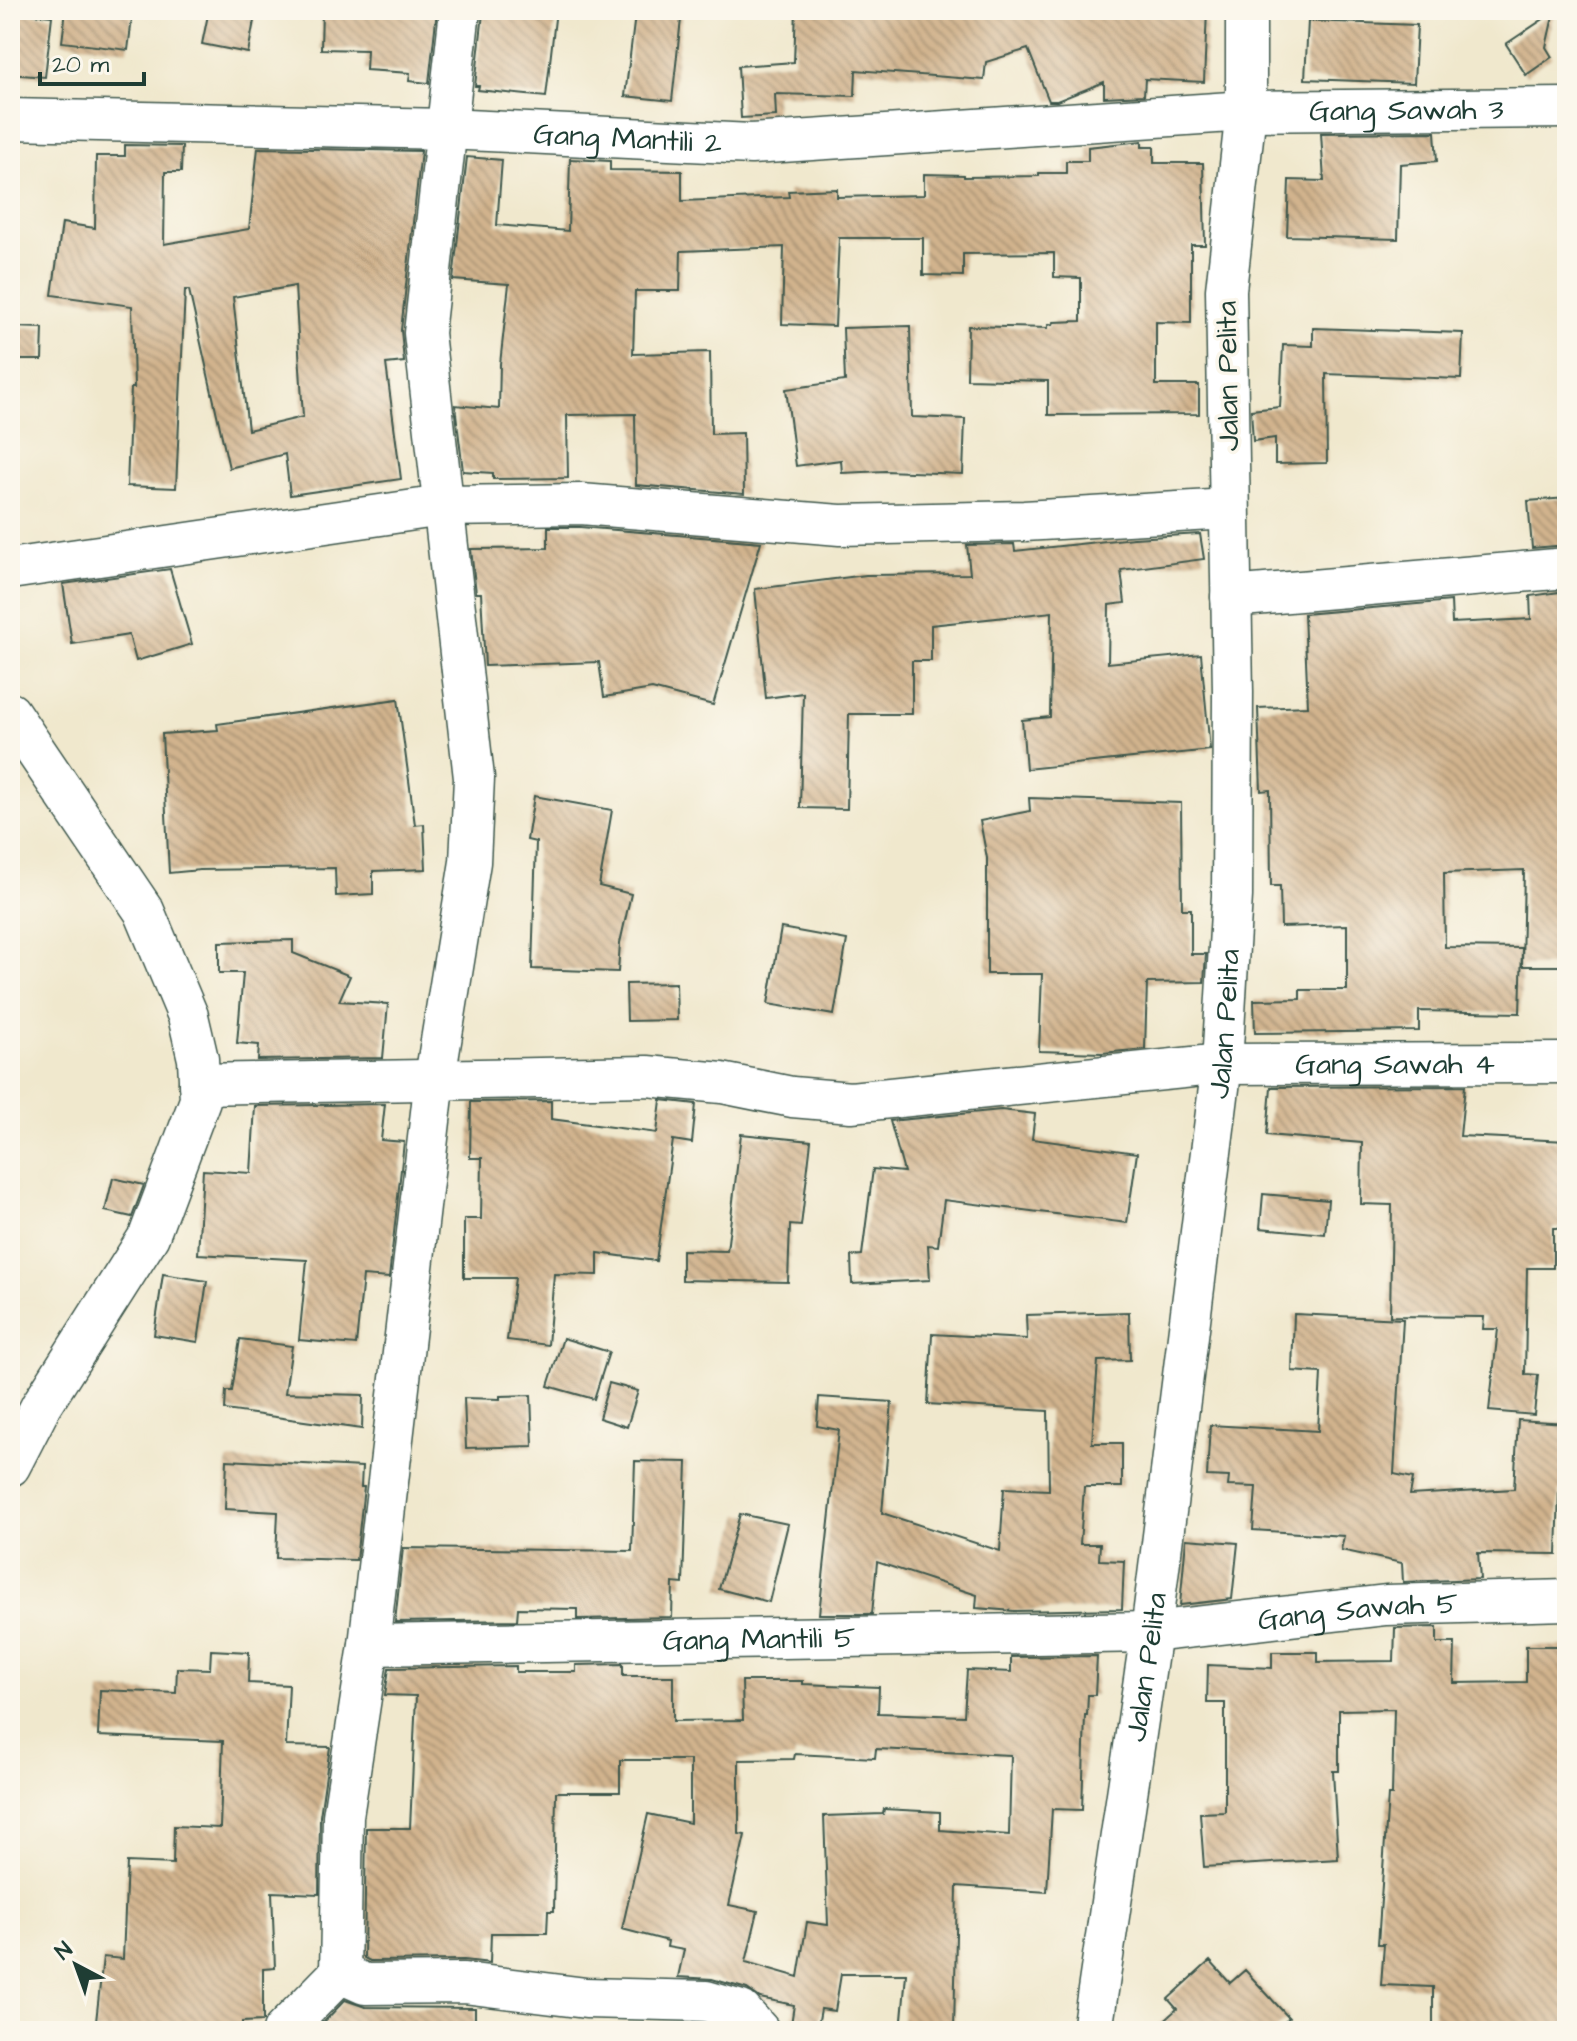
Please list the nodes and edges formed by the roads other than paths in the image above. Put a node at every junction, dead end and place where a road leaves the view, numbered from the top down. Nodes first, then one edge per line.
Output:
1 (460, 10) edge
2 (1246, 10) edge
3 (1567, 108) edge
4 (1246, 111) junction
5 (10, 119) edge
6 (446, 129) junction
7 (442, 506) junction
8 (1229, 509) junction
9 (1567, 568) edge
10 (10, 569) edge
11 (1231, 597) junction
12 (10, 713) edge
13 (1567, 1063) edge
14 (1222, 1064) junction
15 (435, 1078) junction
16 (199, 1084) junction
17 (10, 1466) edge
18 (1567, 1600) edge
19 (1151, 1632) junction
20 (369, 1645) junction
21 (340, 1973) junction
22 (283, 2031) edge
23 (759, 2031) edge
24 (1092, 2031) edge

1 - 6 street
2 - 4 street, Jalan Pelita
3 - 4 street, Gang Sawah 3
4 - 6 street, Gang Mantili 2
4 - 8 street, Jalan Pelita
5 - 6 street, Gang Mantili 2
6 - 7 street
7 - 8 street
7 - 10 street
7 - 15 street
8 - 11 street, Jalan Pelita
9 - 11 street
11 - 14 street, Jalan Pelita
12 - 16 street
13 - 14 street, Gang Sawah 4
14 - 15 street, Gang Sawah 4
14 - 19 street, Jalan Pelita
15 - 16 street, Gang Sawah 4
15 - 20 street
16 - 17 street
18 - 19 street, Gang Sawah 5
19 - 20 street, Gang Mantili 5
19 - 24 street, Jalan Pelita
20 - 21 street
21 - 22 street
21 - 23 street

